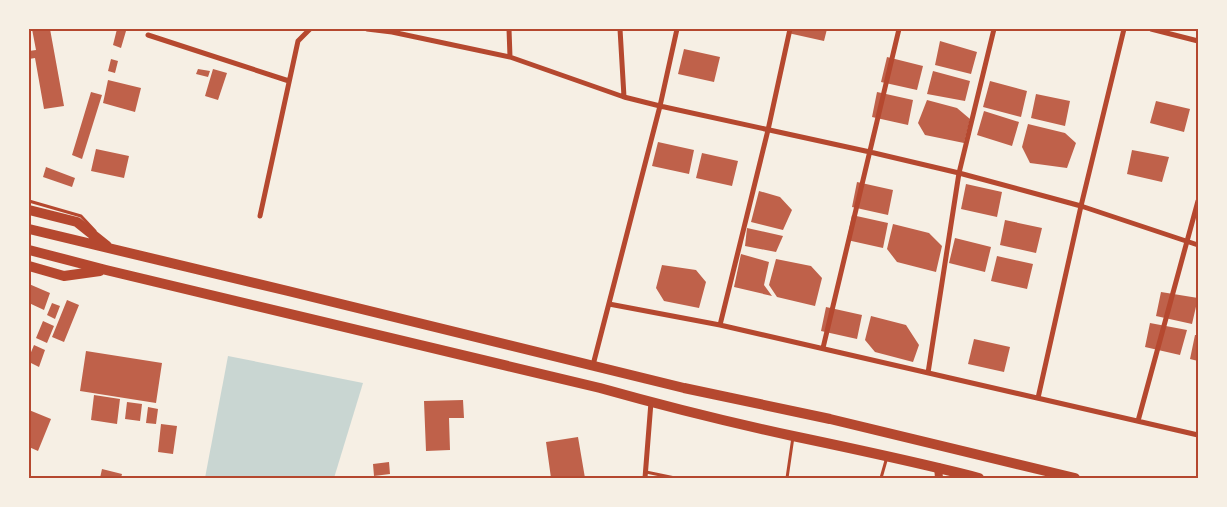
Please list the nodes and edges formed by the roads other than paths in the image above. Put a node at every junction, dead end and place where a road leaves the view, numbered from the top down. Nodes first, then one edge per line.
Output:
1 (310, 29) edge
2 (367, 29) edge
3 (509, 29) edge
4 (620, 29) edge
5 (677, 29) edge
6 (790, 29) edge
7 (899, 29) edge
8 (994, 29) edge
9 (1124, 29) edge
10 (1151, 29) edge
11 (392, 31) edge
12 (148, 35) dead end
13 (1198, 42) edge
14 (510, 57) junction
15 (289, 81) junction
16 (624, 97) junction
17 (660, 106) junction
18 (768, 130) junction
19 (870, 152) junction
20 (959, 173) junction
21 (29, 201) edge
22 (1198, 201) edge
23 (1081, 206) junction
24 (29, 210) edge
25 (260, 216) dead end
26 (29, 229) edge
27 (1188, 242) junction
28 (1198, 245) edge
29 (110, 249) junction
30 (29, 250) edge
31 (29, 266) edge
32 (106, 270) junction
33 (609, 304) junction
34 (720, 325) junction
35 (823, 348) junction
36 (593, 366) junction
37 (928, 373) junction
38 (1038, 398) junction
39 (651, 402) junction
40 (1138, 421) junction
41 (1198, 435) edge
42 (793, 436) junction
43 (887, 457) junction
44 (938, 467) junction
45 (646, 472) junction
46 (645, 478) edge
47 (674, 478) edge
48 (787, 478) edge
49 (882, 478) edge
50 (939, 478) edge
51 (979, 478) edge
52 (1075, 478) edge

1 - 15 street
2 - 11 street
3 - 14 street
4 - 16 street
5 - 17 street
6 - 18 street
7 - 19 street
8 - 20 street
9 - 23 street
10 - 13 street
11 - 14 street
12 - 15 street
14 - 16 street
15 - 25 street
16 - 17 street
17 - 18 street
17 - 33 street
18 - 19 street
18 - 34 street
19 - 20 street
19 - 35 street
20 - 23 street
20 - 37 street
21 - 29 lane
22 - 27 street
23 - 27 street
23 - 38 street
24 - 29 highway
26 - 29 highway
27 - 28 street
27 - 40 street
29 - 36 highway
30 - 32 highway
31 - 32 highway
32 - 39 highway
33 - 34 street
33 - 36 street
34 - 35 street
35 - 37 street
36 - 52 highway
37 - 38 street
38 - 40 street
39 - 42 highway
39 - 45 street
40 - 41 street
42 - 43 highway
42 - 48 lane
43 - 44 highway
43 - 49 lane
44 - 50 street
44 - 51 highway
45 - 46 street
45 - 47 lane

